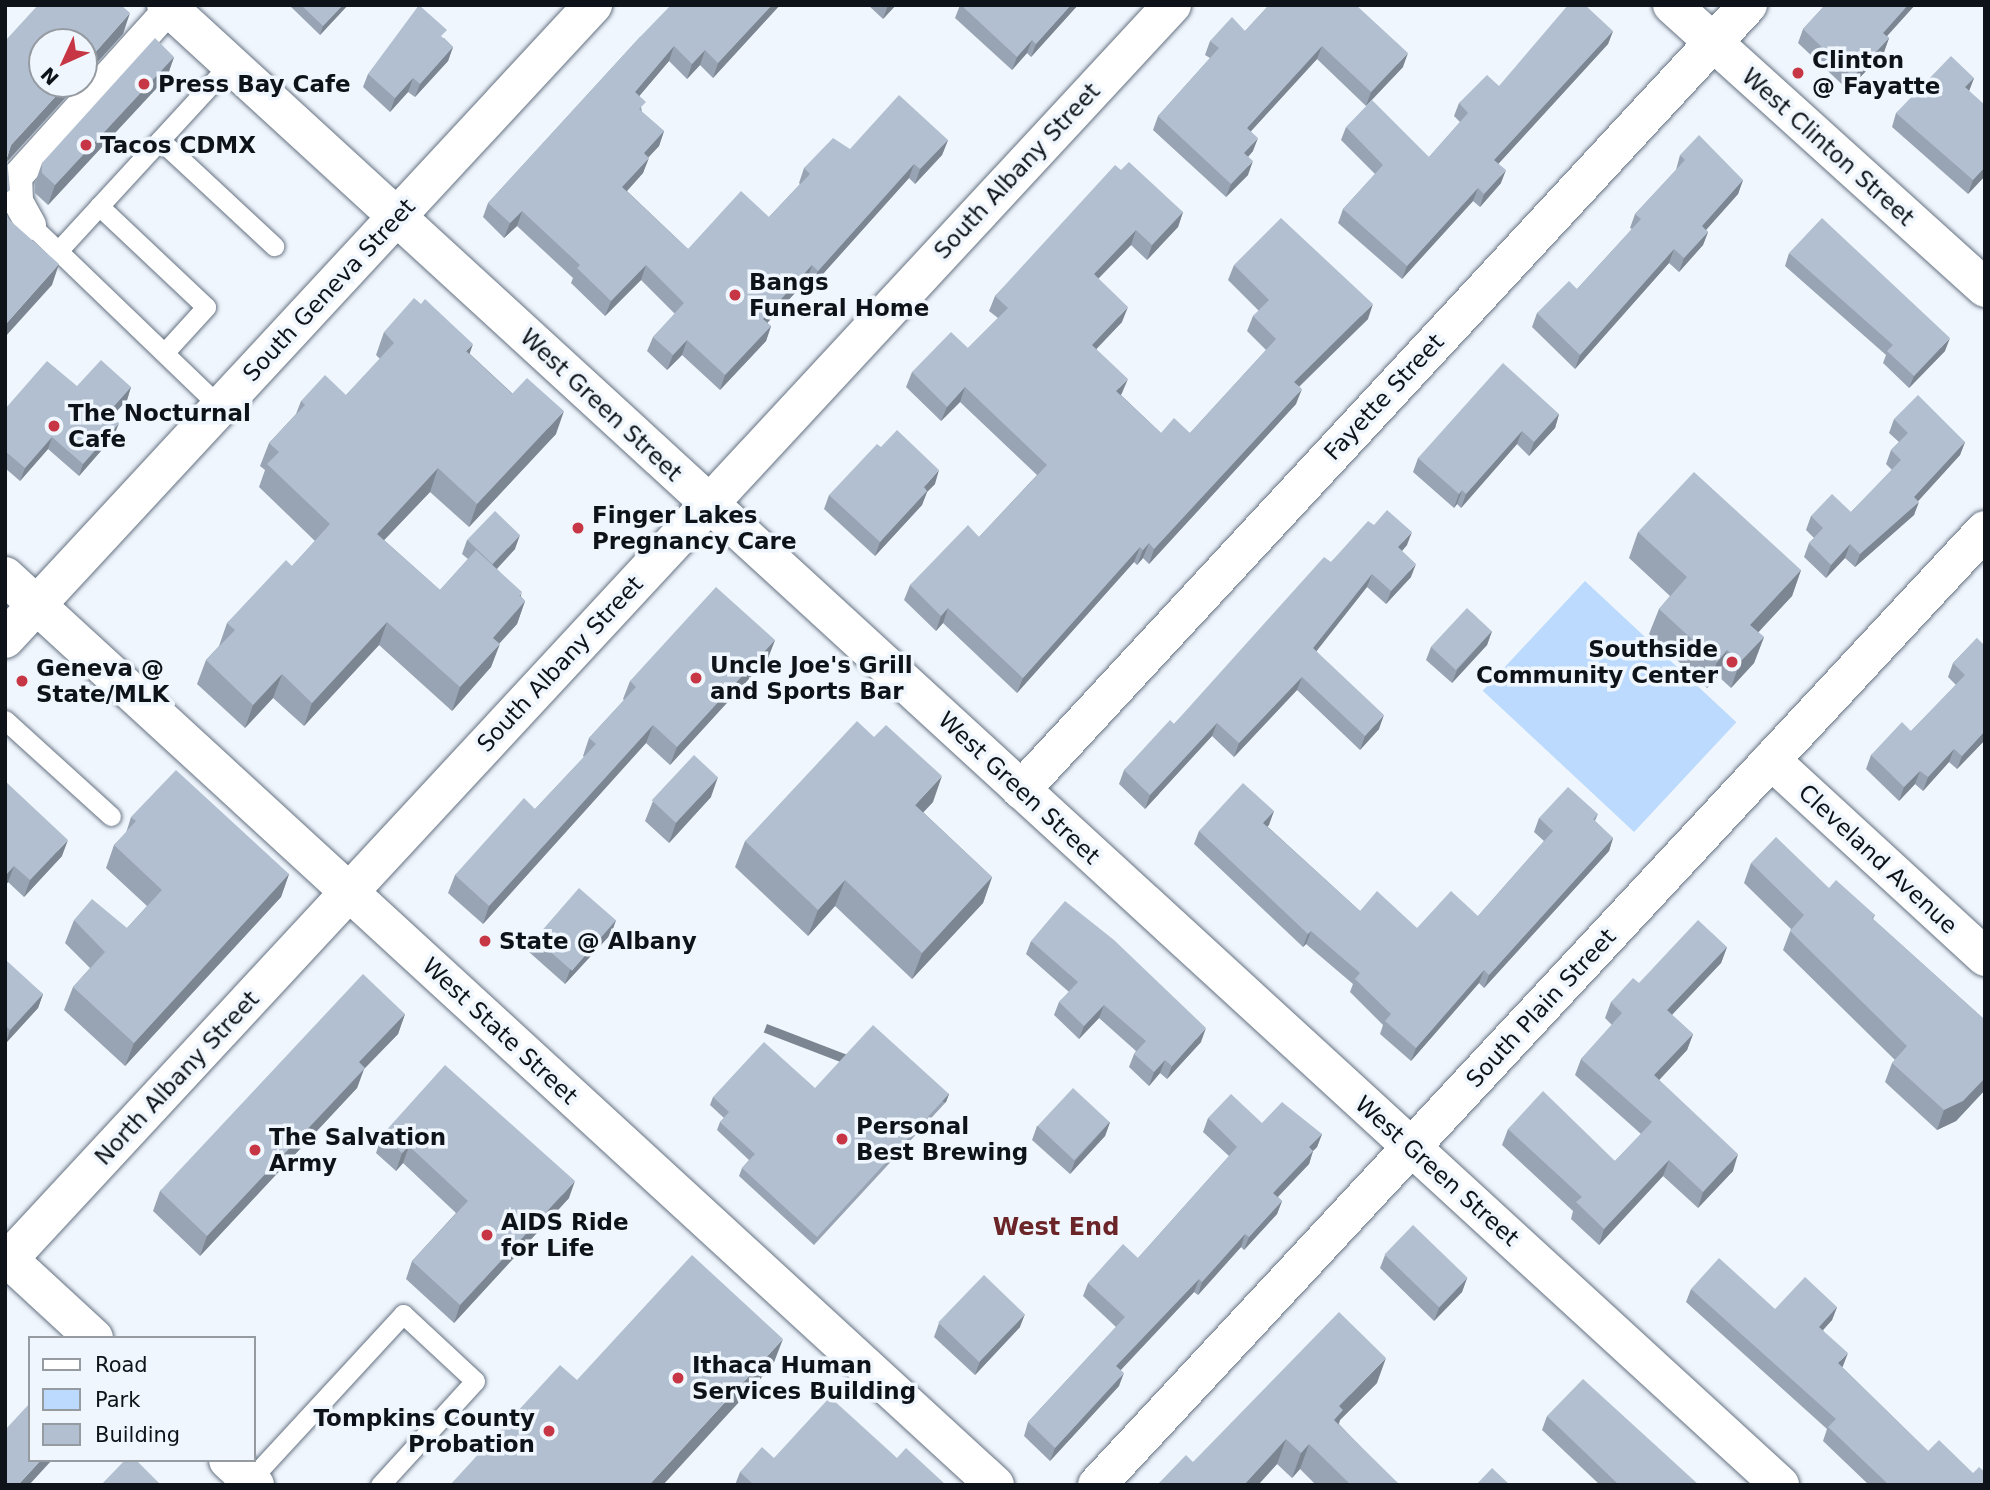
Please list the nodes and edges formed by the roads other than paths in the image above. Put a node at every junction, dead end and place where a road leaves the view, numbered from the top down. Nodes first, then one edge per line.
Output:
1 (593, 5) edge
2 (1172, 5) edge
3 (1672, 5) edge
4 (1748, 5) edge
5 (168, 7) edge
6 (1713, 43) junction
7 (230, 64) junction
8 (160, 140) junction
9 (99, 206) junction
10 (397, 217) junction
11 (31, 225) joint
12 (274, 246) dead end
13 (57, 252) junction
14 (1985, 288) edge
15 (164, 353) junction
16 (220, 407) junction
17 (709, 503) junction
18 (1985, 530) edge
19 (5, 576) edge
20 (37, 605) junction
21 (5, 639) edge
22 (5, 720) edge
23 (1771, 760) junction
24 (1021, 790) junction
25 (111, 816) dead end
26 (349, 892) junction
27 (1985, 957) edge
28 (1411, 1148) junction
29 (7, 1259) edge
30 (92, 1336) edge
31 (244, 1475) edge
32 (380, 1485) edge
33 (995, 1485) edge
34 (1097, 1485) edge
35 (1780, 1485) edge

1 - 10 main road, South Geneva Street
2 - 17 main road, South Albany Street
3 - 6 main road, West Clinton Street
4 - 6 main road, Fayette Street
5 - 7 main road, West Green Street
5 - 11 street
6 - 14 main road, West Clinton Street
6 - 24 main road, Fayette Street
7 - 8 lane
7 - 10 main road, West Green Street
8 - 9 lane
8 - 12 lane
9 - 13 lane
9 - 15 lane
10 - 16 main road, South Geneva Street
10 - 17 main road, West Green Street
11 - 13 lane
13 - 15 lane
15 - 16 lane
16 - 20 main road, South Geneva Street
17 - 24 main road, West Green Street
17 - 26 main road, South Albany Street
18 - 23 main road, South Plain Street
19 - 20 main road, West State Street
20 - 21 main road, South Geneva Street
20 - 26 main road, West State Street
22 - 25 lane
23 - 27 main road, Cleveland Avenue
23 - 28 main road, South Plain Street
24 - 28 main road, West Green Street
26 - 29 main road, North Albany Street
26 - 33 main road, West State Street
28 - 34 main road, South Plain Street
28 - 35 main road, West Green Street
29 - 30 main road
31 - 32 lane

